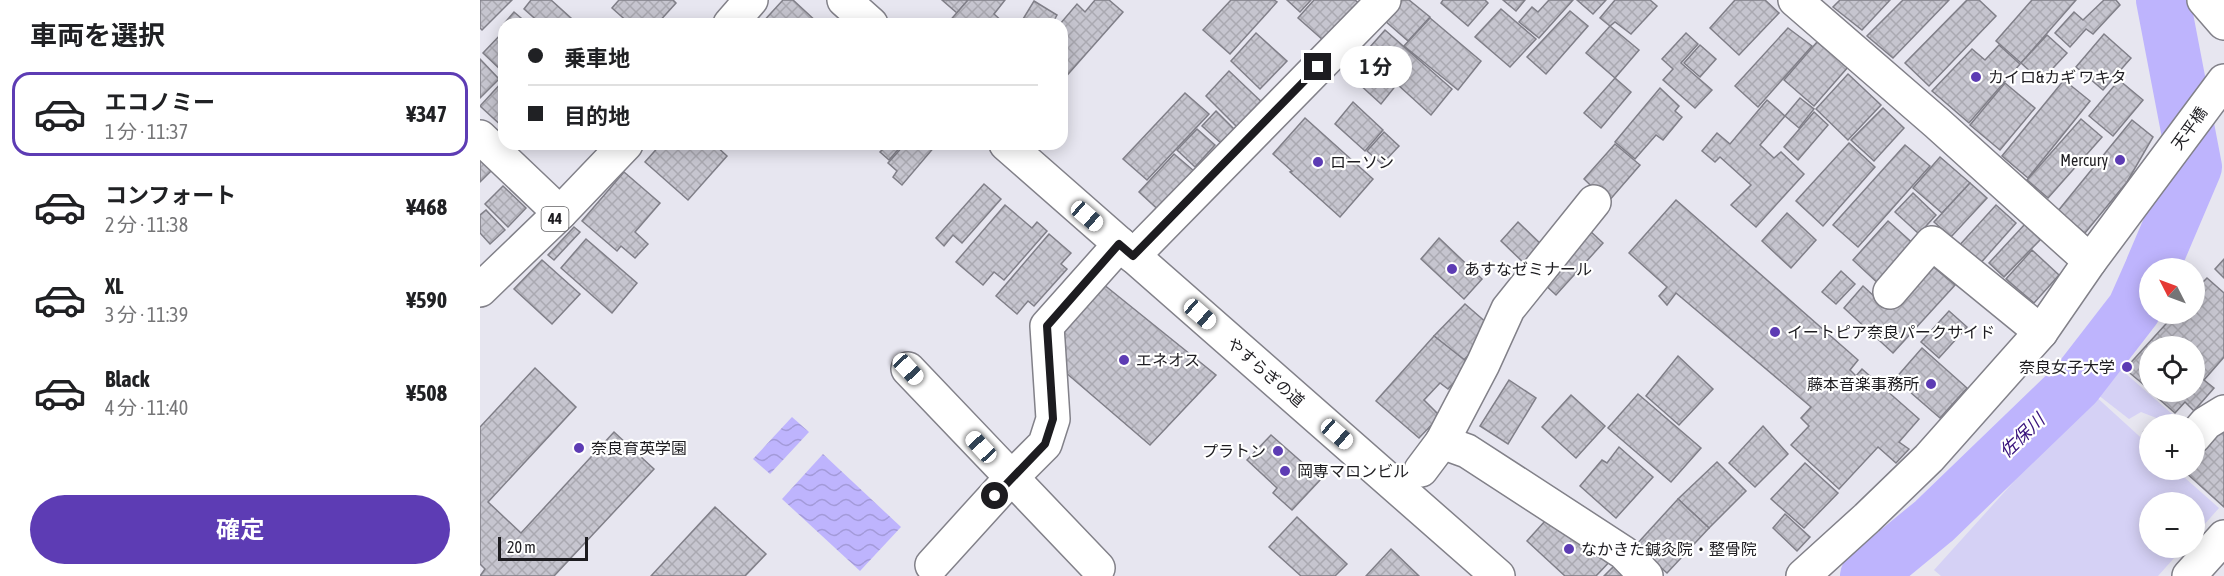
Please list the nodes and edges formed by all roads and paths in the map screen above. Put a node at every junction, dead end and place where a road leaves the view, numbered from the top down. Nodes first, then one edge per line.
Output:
1 (752, 0) edge
2 (844, 0) edge
3 (1384, 0) edge
4 (1795, 0) edge
5 (2204, 0) edge
6 (736, 18) edge
7 (864, 18) edge
8 (2224, 22) edge
9 (2217, 90) edge
10 (480, 137) edge
11 (620, 150) edge
12 (1013, 150) edge
13 (1594, 202) dead end
14 (560, 213) junction
15 (1126, 250) junction
16 (2090, 261) junction
17 (480, 290) edge
18 (1890, 292) dead end
19 (2041, 332) junction
20 (908, 369) dead end
21 (2224, 412) edge
22 (2205, 424) edge
23 (1442, 442) junction
24 (1421, 470) dead end
25 (1011, 478) junction
26 (2224, 537) edge
27 (932, 565) dead end
28 (1098, 568) dead end
29 (1498, 576) edge
30 (1646, 576) edge
31 (1803, 576) edge
32 (2189, 576) edge

1 - 6 street
2 - 7 street
3 - 15 street
4 - 16 street
5 - 8 street
9 - 16 street, 天平橋
10 - 14 street
11 - 14 street, 44
12 - 15 street, やすらぎの道
13 - 23 street
14 - 17 street, 44
15 - 25 street
15 - 29 street, やすらぎの道
16 - 19 street, 天平橋
18 - 19 street
19 - 31 street, 天平橋
20 - 25 street
21 - 22 street
23 - 24 street
23 - 30 street
25 - 27 street
25 - 28 street
26 - 32 street

